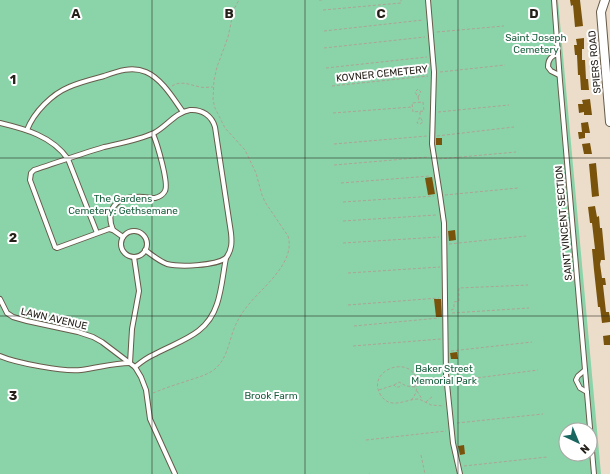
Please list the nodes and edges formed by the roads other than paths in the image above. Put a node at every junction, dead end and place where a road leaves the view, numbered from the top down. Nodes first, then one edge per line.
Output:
1 (428, 0) edge
2 (554, 0) edge
3 (605, 0) edge
4 (606, 29) edge
5 (558, 54) junction
6 (608, 66) edge
7 (559, 74) junction
8 (609, 102) edge
9 (183, 112) junction
10 (610, 122) edge
11 (0, 123) edge
12 (27, 130) junction
13 (153, 134) junction
14 (68, 159) junction
15 (113, 230) junction
16 (97, 233) junction
17 (123, 237) junction
18 (145, 250) junction
19 (134, 257) junction
20 (226, 258) junction
21 (0, 299) edge
22 (0, 356) edge
23 (130, 363) junction
24 (135, 367) junction
25 (585, 370) junction
26 (587, 392) junction
27 (175, 474) edge
28 (460, 474) edge
29 (594, 474) edge

1 - 28 lane
2 - 5 lane, SAINT VINCENT SECTION
3 - 4 street, SPIERS ROAD
4 - 6 street, SPIERS ROAD
5 - 7 lane, SAINT VINCENT SECTION
5 - 7 lane
6 - 8 street, SPIERS ROAD
7 - 25 lane, SAINT VINCENT SECTION
8 - 10 street, SPIERS ROAD
9 - 12 lane
9 - 13 lane
9 - 20 lane
11 - 12 lane
12 - 14 lane
13 - 14 lane
13 - 15 lane
14 - 16 lane
14 - 16 lane
15 - 16 lane
15 - 17 lane
17 - 18 lane
17 - 19 lane
18 - 19 lane
18 - 20 lane
19 - 23 lane
20 - 24 lane
21 - 23 lane, LAWN AVENUE
22 - 23 lane
23 - 24 lane, LAWN AVENUE
24 - 27 lane
25 - 26 lane, SAINT VINCENT SECTION
25 - 26 lane, SAINT VINCENT SECTION
26 - 29 lane, SAINT VINCENT SECTION

